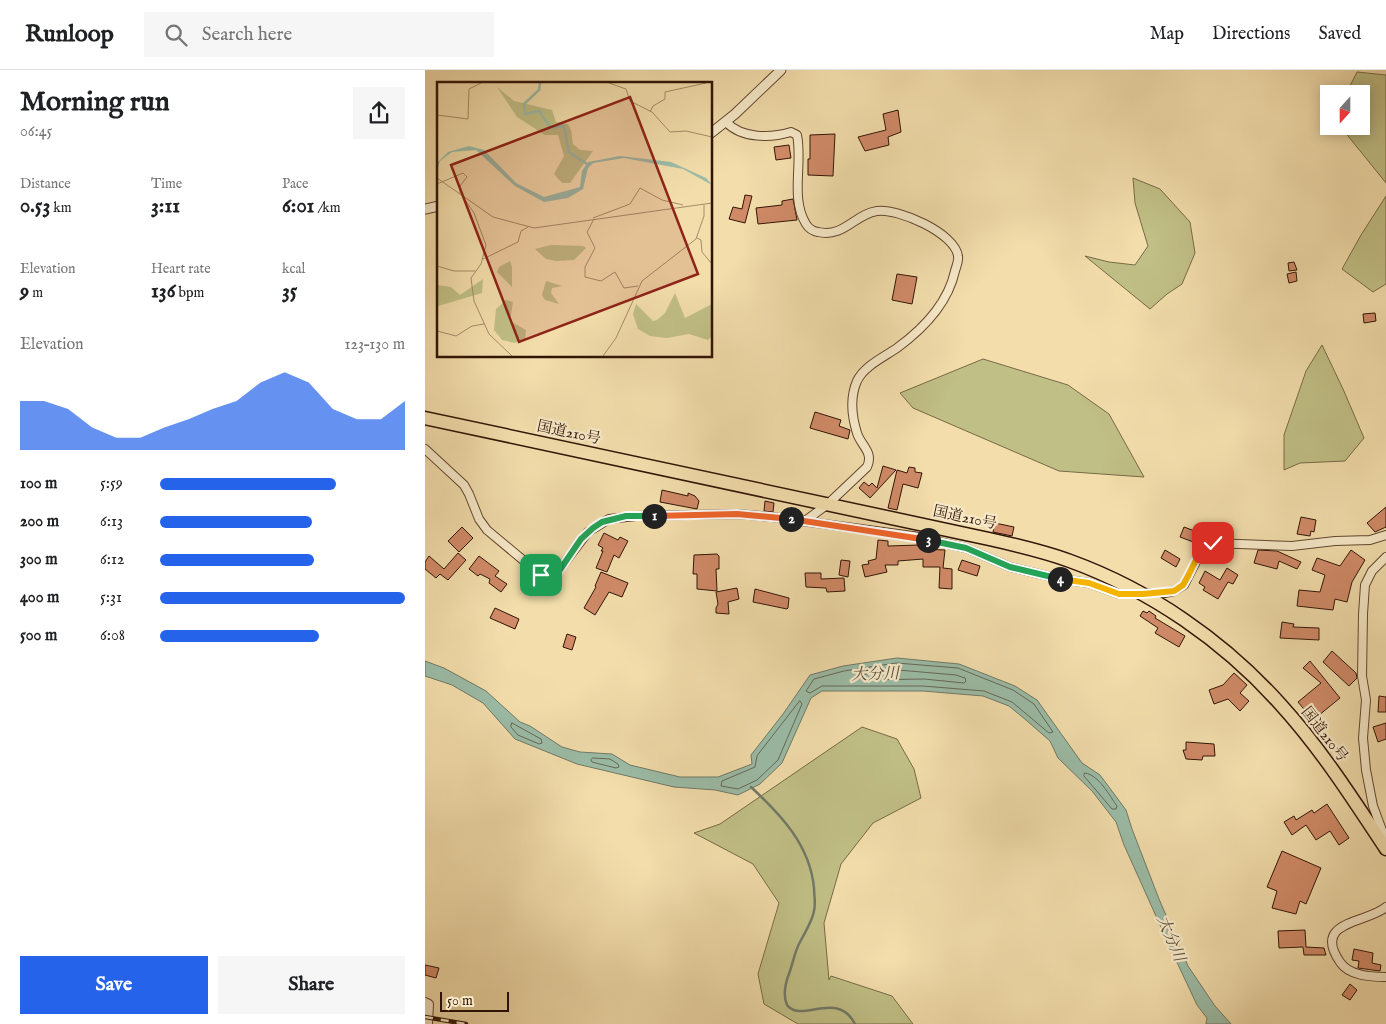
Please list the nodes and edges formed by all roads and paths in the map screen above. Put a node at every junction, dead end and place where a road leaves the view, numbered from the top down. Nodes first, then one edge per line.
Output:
1 (781, 70) edge
2 (726, 122) junction
3 (713, 132) edge
4 (425, 418) edge
5 (425, 449) edge
6 (828, 504) junction
7 (805, 521) junction
8 (1386, 535) edge
9 (1386, 557) edge
10 (1143, 594) junction
11 (1386, 841) edge
12 (1386, 849) edge
13 (1386, 907) edge
14 (1386, 977) edge
15 (425, 1002) edge
16 (429, 1024) edge

1 - 2 street
2 - 3 street
2 - 6 street
4 - 6 highway, 国道210号
5 - 7 street
6 - 7 street
6 - 10 highway, 国道210号
7 - 10 street
8 - 10 street
9 - 11 street
10 - 12 highway, 国道210号
13 - 14 street
15 - 16 street

